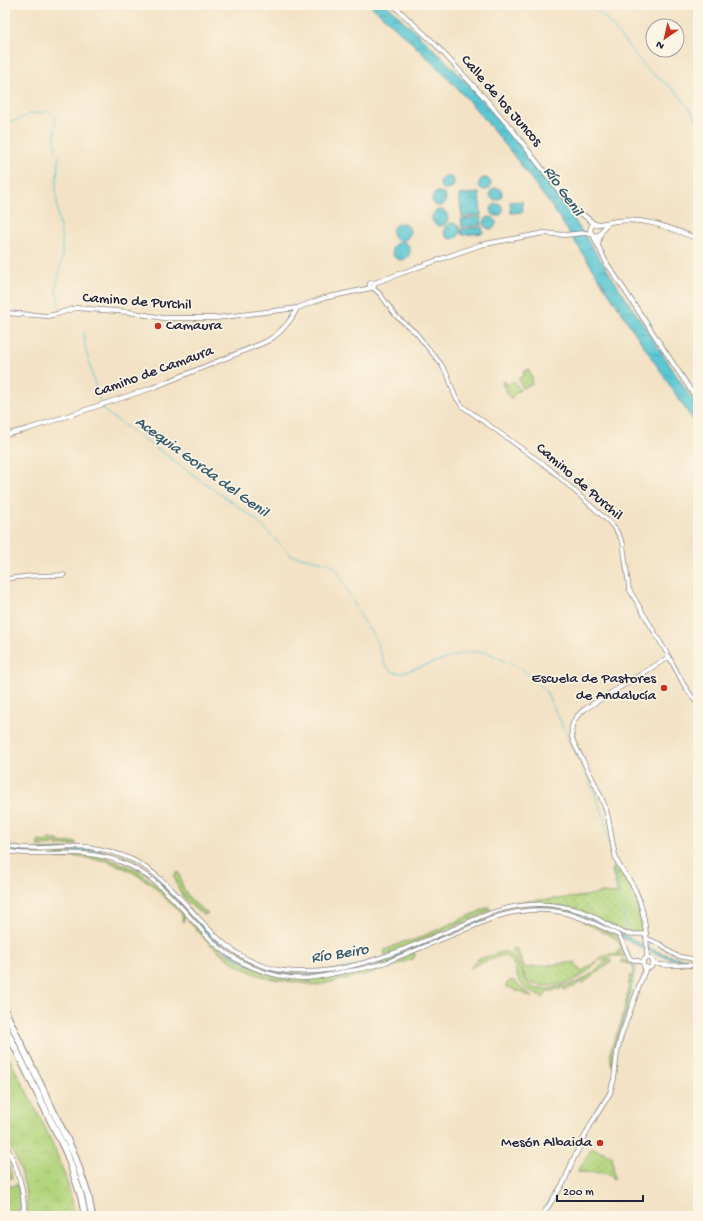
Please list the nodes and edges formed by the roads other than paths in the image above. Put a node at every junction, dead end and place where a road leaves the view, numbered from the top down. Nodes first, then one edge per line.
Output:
1 (393, 5) edge
2 (610, 221) junction
3 (594, 226) junction
4 (602, 229) junction
5 (584, 233) junction
6 (592, 235) junction
7 (599, 235) junction
8 (698, 238) edge
9 (598, 245) junction
10 (373, 286) junction
11 (297, 308) junction
12 (5, 313) edge
13 (698, 401) edge
14 (5, 435) edge
15 (64, 575) dead end
16 (5, 579) edge
17 (669, 657) junction
18 (698, 705) edge
19 (5, 845) edge
20 (5, 851) edge
21 (646, 936) junction
22 (647, 958) junction
23 (698, 960) edge
24 (643, 962) junction
25 (653, 963) junction
26 (698, 966) edge
27 (646, 967) junction
28 (5, 1011) edge
29 (5, 1026) edge
30 (5, 1144) edge
31 (24, 1214) edge
32 (12, 1216) edge
33 (85, 1216) edge
34 (92, 1216) edge
35 (542, 1216) edge

1 - 3 street, Calle de los Juncos
2 - 3 street
2 - 4 street
2 - 8 street
3 - 4 street
3 - 5 street
3 - 6 street
4 - 7 street
5 - 6 street
5 - 10 street
6 - 7 street
6 - 9 street
7 - 9 street
9 - 13 street
10 - 11 street, Camino de Purchil
10 - 17 street, Camino de Purchil
11 - 12 street, Camino de Purchil
11 - 14 street, Camino de Camaura
15 - 16 street
17 - 18 street, Camino de Purchil
17 - 21 street
19 - 21 street
20 - 24 street
21 - 22 street
21 - 23 street
22 - 24 street
22 - 25 street
24 - 27 street
25 - 26 street
25 - 27 street
27 - 35 street
28 - 34 highway
29 - 33 highway
30 - 31 street
31 - 32 street

